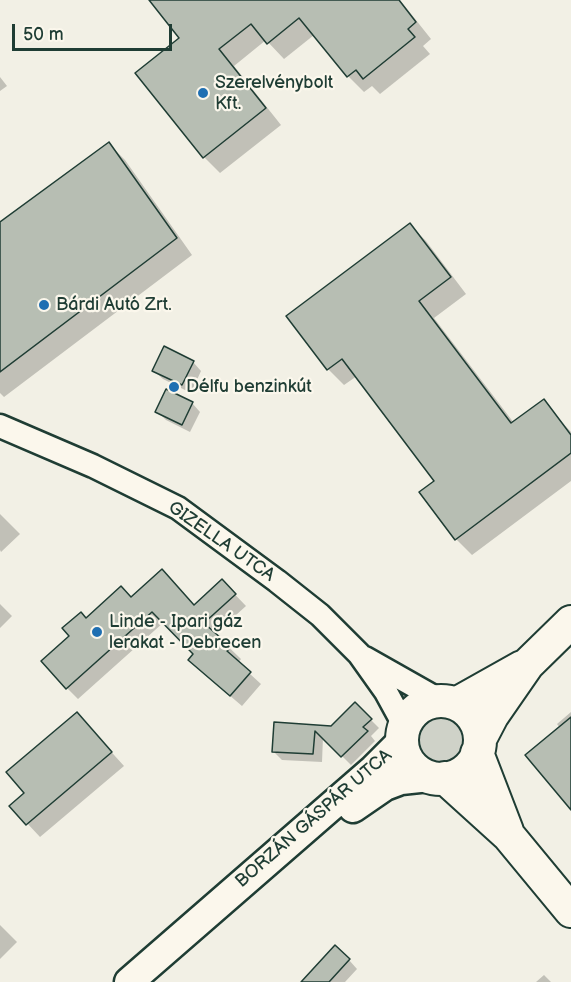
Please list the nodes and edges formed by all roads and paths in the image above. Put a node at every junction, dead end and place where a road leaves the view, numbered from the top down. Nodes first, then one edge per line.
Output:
1 (0, 426) edge
2 (571, 622) edge
3 (359, 654) junction
4 (528, 664) junction
5 (448, 702) junction
6 (403, 733) junction
7 (479, 746) junction
8 (437, 778) junction
9 (509, 836) junction
10 (226, 897) junction
11 (571, 910) edge
12 (129, 982) edge

1 - 3 street, GIZELLA UTCA
2 - 4 main road
3 - 5 street, GIZELLA UTCA
3 - 6 street, GIZELLA UTCA
4 - 5 main road
4 - 7 main road
5 - 6 main road
5 - 7 main road
6 - 8 main road
6 - 10 street, BORZÁN GÁSPÁR UTCA
7 - 8 main road
7 - 9 main road
8 - 9 main road
8 - 10 street, BORZÁN GÁSPÁR UTCA
9 - 11 main road
10 - 12 street, BORZÁN GÁSPÁR UTCA

